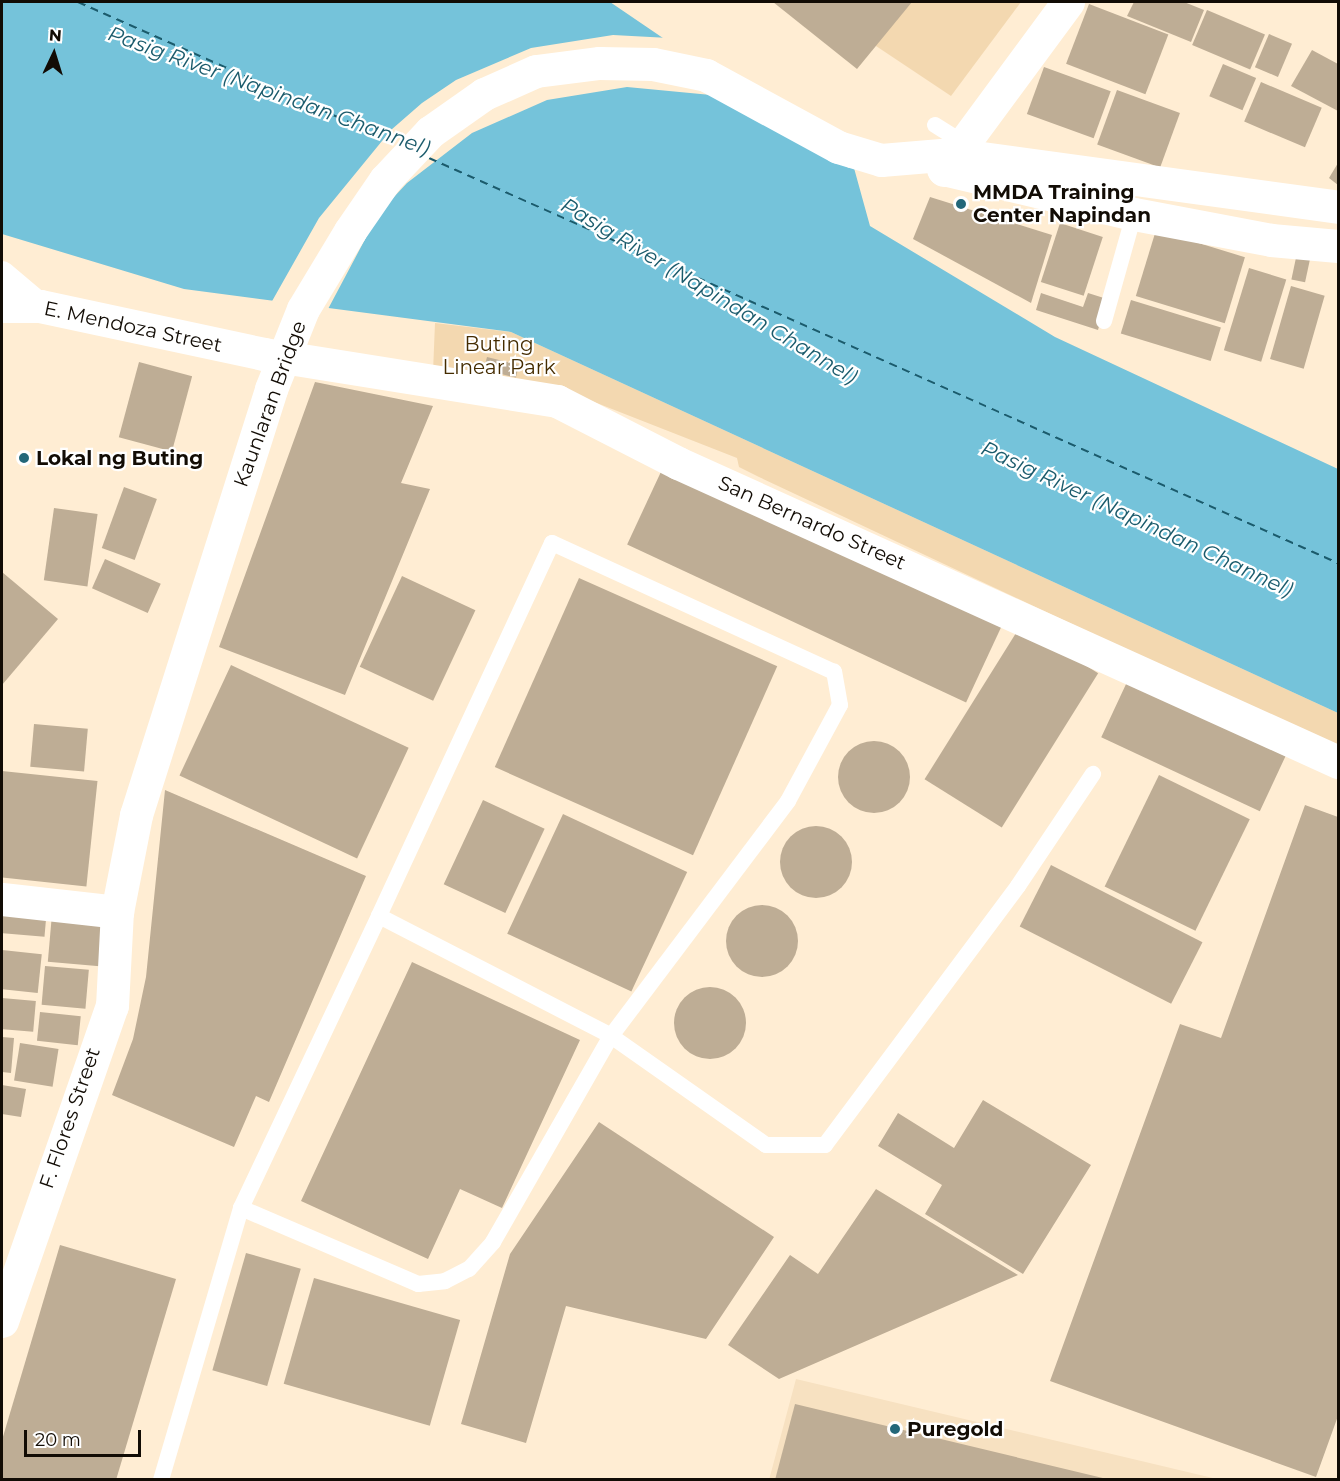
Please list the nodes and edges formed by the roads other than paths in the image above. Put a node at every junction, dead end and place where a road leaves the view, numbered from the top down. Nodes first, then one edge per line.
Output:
1 (1068, 2) edge
2 (944, 150) junction
3 (1338, 207) edge
4 (1134, 214) junction
5 (1338, 246) edge
6 (2, 274) edge
7 (2, 306) edge
8 (40, 306) junction
9 (1104, 321) dead end
10 (264, 354) joint
11 (1338, 762) edge
12 (1092, 774) dead end
13 (2, 899) edge
14 (117, 912) junction
15 (380, 916) junction
16 (611, 1036) junction
17 (240, 1208) junction
18 (4, 1300) edge
19 (161, 1479) edge

1 - 2 street
2 - 3 street
2 - 4 street
2 - 14 street, Kaunlaran Bridge
4 - 5 street
4 - 9 lane
6 - 8 street
7 - 8 street, E. Mendoza Street
8 - 10 street, E. Mendoza Street
10 - 11 street, San Bernardo Street
12 - 16 lane
13 - 14 street
14 - 18 street, F. Flores Street
15 - 16 lane
15 - 16 lane
15 - 17 lane
16 - 17 lane
17 - 19 lane

